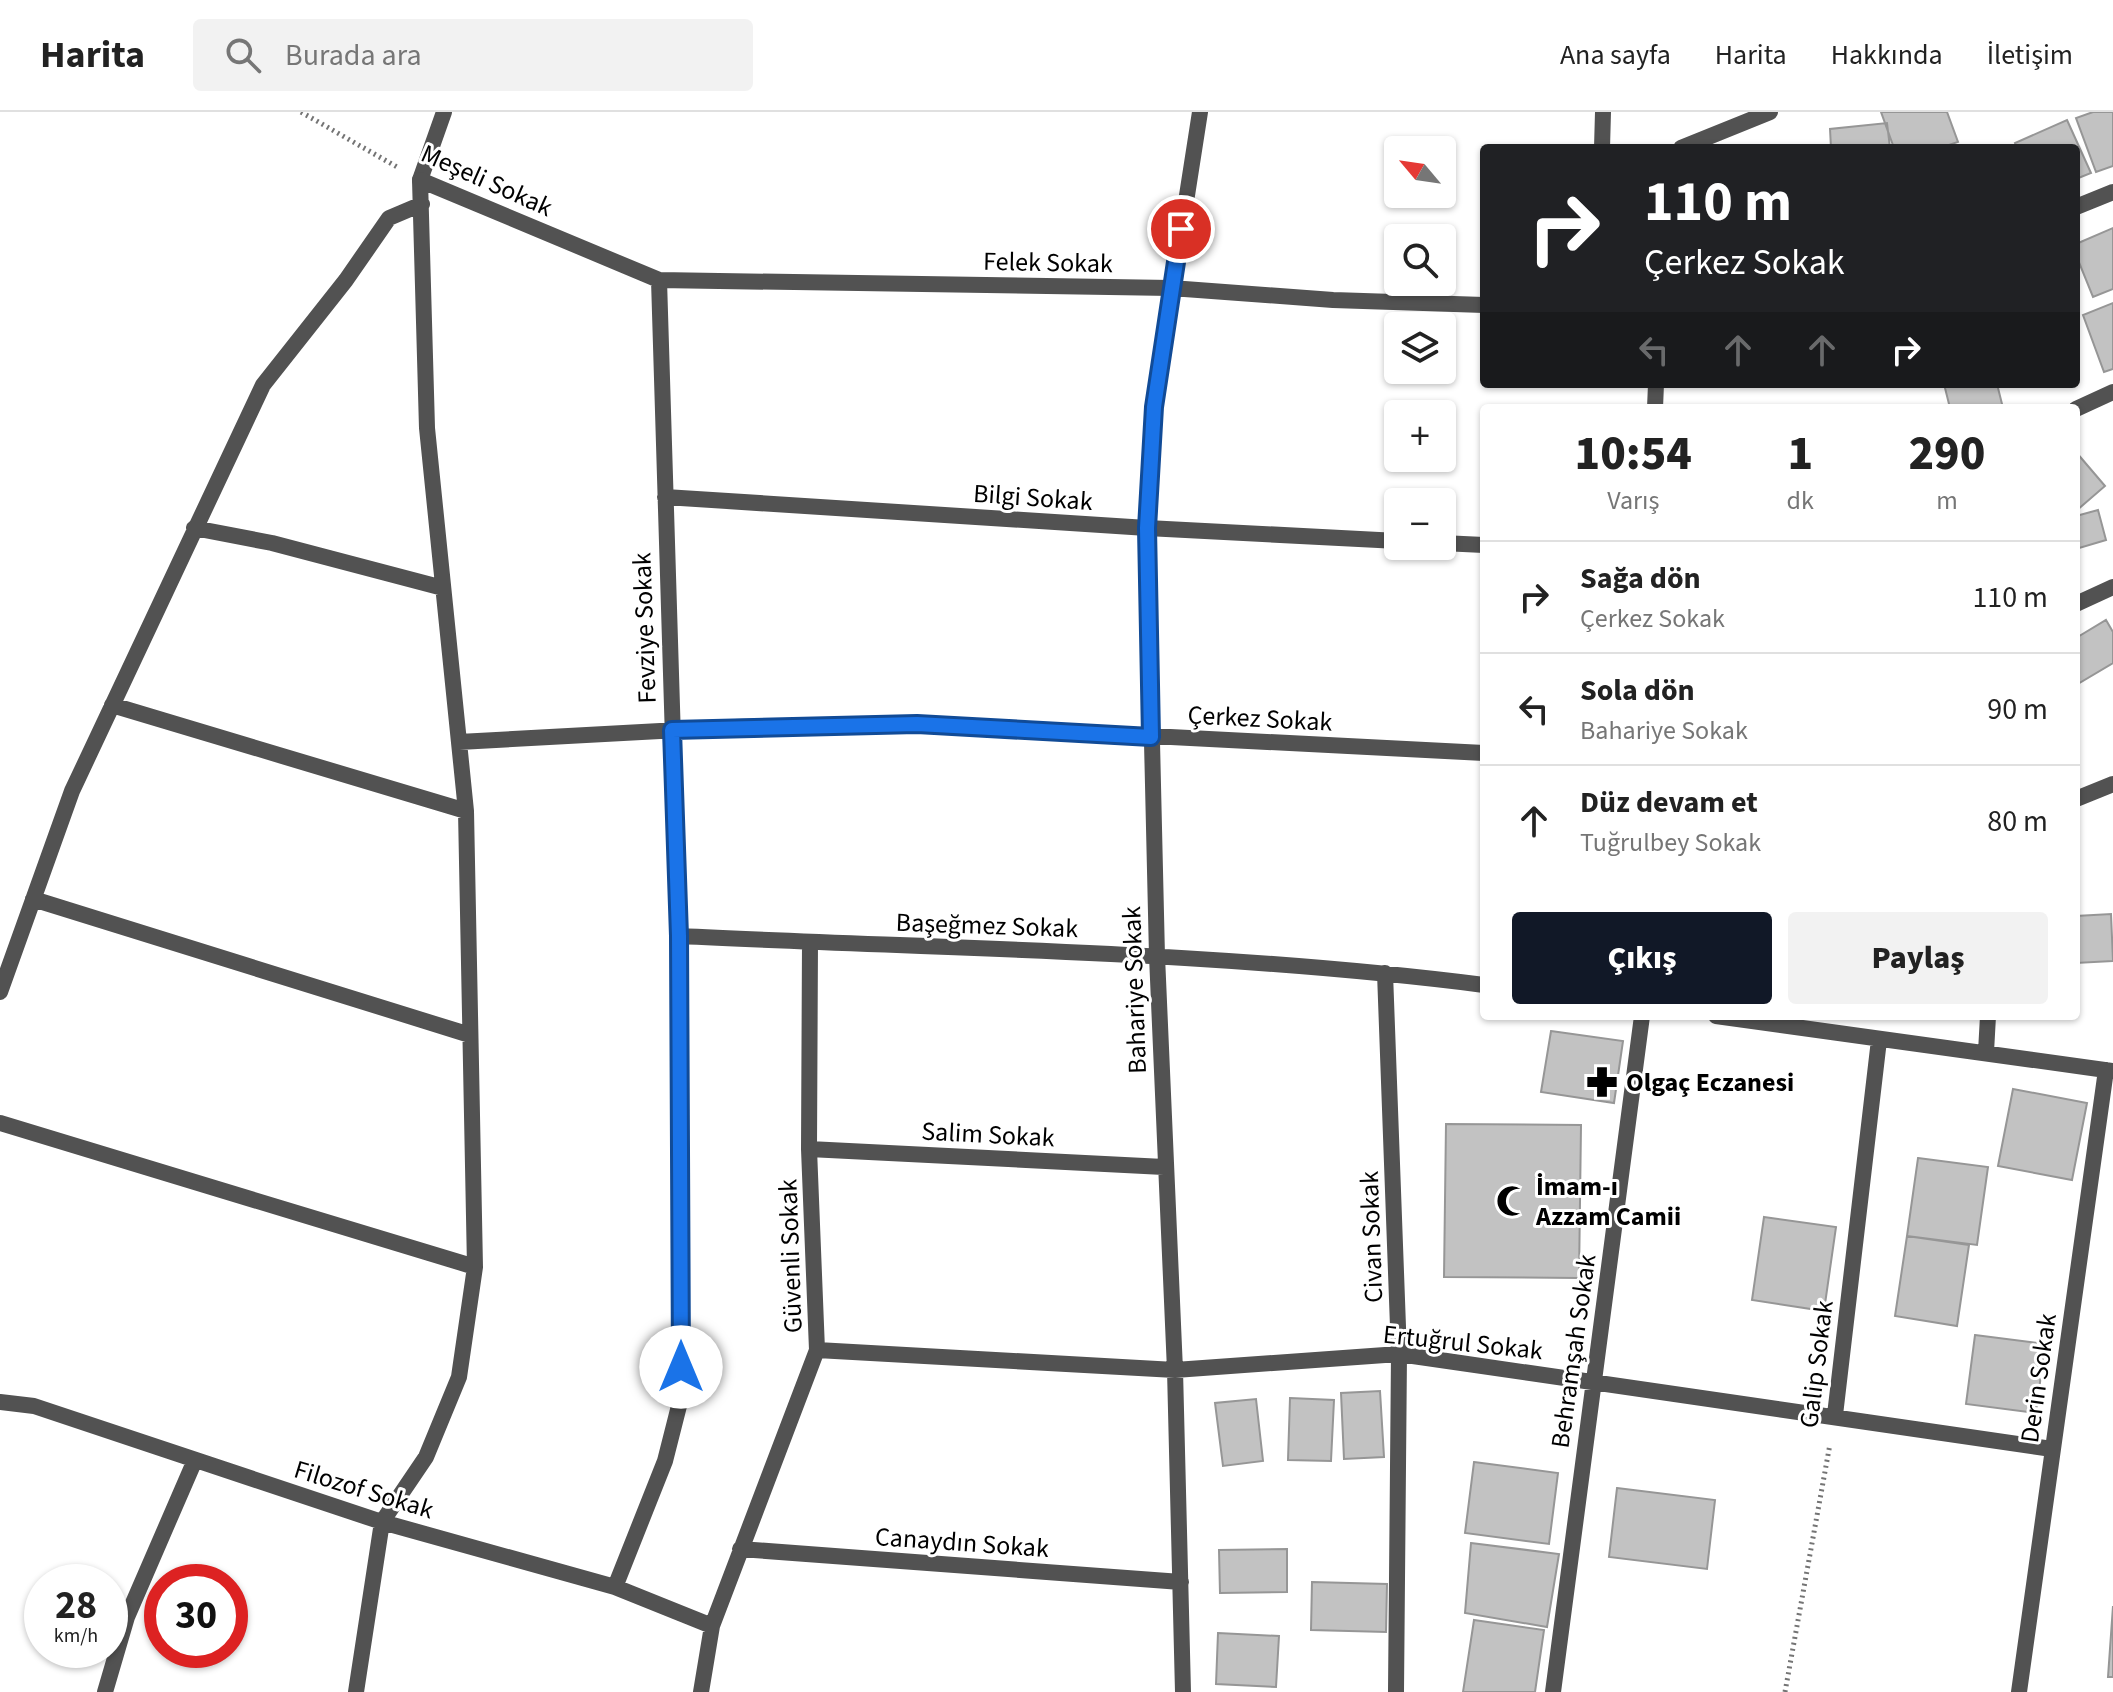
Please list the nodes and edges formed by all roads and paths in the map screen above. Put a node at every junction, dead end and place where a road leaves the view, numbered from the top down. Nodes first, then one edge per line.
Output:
1 (301, 112) edge
2 (444, 112) edge
3 (1200, 112) edge
4 (1603, 112) edge
5 (1770, 112) edge
6 (1602, 144) edge
7 (1691, 144) edge
8 (420, 180) junction
9 (2113, 192) edge
10 (422, 204) junction
11 (2080, 205) edge
12 (659, 280) junction
13 (1171, 288) junction
14 (1480, 305) edge
15 (2113, 392) edge
16 (2080, 407) edge
17 (665, 497) junction
18 (194, 528) junction
19 (1147, 528) junction
20 (1384, 540) edge
21 (1456, 544) edge
22 (1480, 545) edge
23 (2113, 587) edge
24 (443, 588) junction
25 (2080, 602) edge
26 (112, 705) junction
27 (672, 730) junction
28 (1151, 737) junction
29 (459, 742) junction
30 (1480, 753) edge
31 (2113, 784) edge
32 (2080, 797) edge
33 (466, 811) junction
34 (33, 899) junction
35 (679, 936) junction
36 (810, 942) junction
37 (1157, 956) junction
38 (1385, 973) junction
39 (1480, 985) edge
40 (0, 992) edge
41 (1641, 1020) edge
42 (1743, 1020) edge
43 (1988, 1020) edge
44 (470, 1035) junction
45 (1879, 1040) junction
46 (1986, 1052) junction
47 (2110, 1070) edge
48 (0, 1123) edge
49 (809, 1149) junction
50 (1164, 1167) junction
51 (475, 1267) junction
52 (817, 1350) junction
53 (1399, 1354) junction
54 (1175, 1370) junction
55 (1593, 1381) junction
56 (0, 1402) edge
57 (1835, 1415) junction
58 (2052, 1449) junction
59 (195, 1460) junction
60 (382, 1522) junction
61 (740, 1549) junction
62 (1181, 1582) junction
63 (615, 1587) junction
64 (712, 1626) junction
65 (105, 1692) edge
66 (356, 1692) edge
67 (701, 1692) edge
68 (1183, 1692) edge
69 (1396, 1692) edge
70 (1553, 1692) edge
71 (1785, 1692) edge
72 (2019, 1692) edge

1 - 8 path, Meşeli Sokak
2 - 8 street
3 - 13 street, Bahariye Sokak
4 - 6 street
5 - 7 street
8 - 10 street
8 - 12 street, Meşeli Sokak
9 - 11 street
10 - 18 street
10 - 24 street
12 - 13 street, Felek Sokak
12 - 17 street, Fevziye Sokak
13 - 14 street, Felek Sokak
13 - 19 street, Bahariye Sokak
15 - 16 street
17 - 19 street, Bilgi Sokak
17 - 27 street, Fevziye Sokak
18 - 24 street
18 - 26 street
19 - 20 street, Bilgi Sokak
19 - 28 street, Bahariye Sokak
21 - 22 street
23 - 25 street
24 - 29 street
26 - 33 street
26 - 34 street
27 - 28 street, Çerkez Sokak
27 - 29 street, Çerkez Sokak
27 - 35 street, Fevziye Sokak
28 - 30 street, Çerkez Sokak
28 - 37 street, Bahariye Sokak
29 - 33 street
31 - 32 street
33 - 44 street
34 - 40 street
34 - 44 street
35 - 36 street, Başeğmez Sokak
35 - 63 street, Fevziye Sokak
36 - 37 street, Başeğmez Sokak
36 - 49 street, Güvenli Sokak
37 - 38 street, Başeğmez Sokak
37 - 50 street, Bahariye Sokak
38 - 39 street, Başeğmez Sokak
38 - 53 street, Civan Sokak
41 - 55 street, Behramşah Sokak
42 - 45 street
43 - 46 street
44 - 51 street
45 - 46 street
45 - 57 street, Galip Sokak
46 - 47 street
47 - 58 street, Derin Sokak
48 - 51 street
49 - 50 street, Salim Sokak
49 - 52 street, Güvenli Sokak
50 - 54 street, Bahariye Sokak
51 - 60 street
52 - 54 street, Ertuğrul Sokak
52 - 61 street, Güvenli Sokak
53 - 54 street, Ertuğrul Sokak
53 - 55 street, Ertuğrul Sokak
53 - 69 street, Civan Sokak
54 - 62 street, Bahariye Sokak
55 - 57 street, Ertuğrul Sokak
55 - 70 street, Behramşah Sokak
56 - 59 street, Filozof Sokak
57 - 58 street, Ertuğrul Sokak
57 - 71 path, Galip Sokak
58 - 72 street, Derin Sokak
59 - 60 street, Filozof Sokak
59 - 65 street
60 - 63 street, Filozof Sokak
60 - 66 street
61 - 62 street, Canaydın Sokak
61 - 64 street, Güvenli Sokak
62 - 68 street, Bahariye Sokak
63 - 64 street, Filozof Sokak
64 - 67 street, Güvenli Sokak

